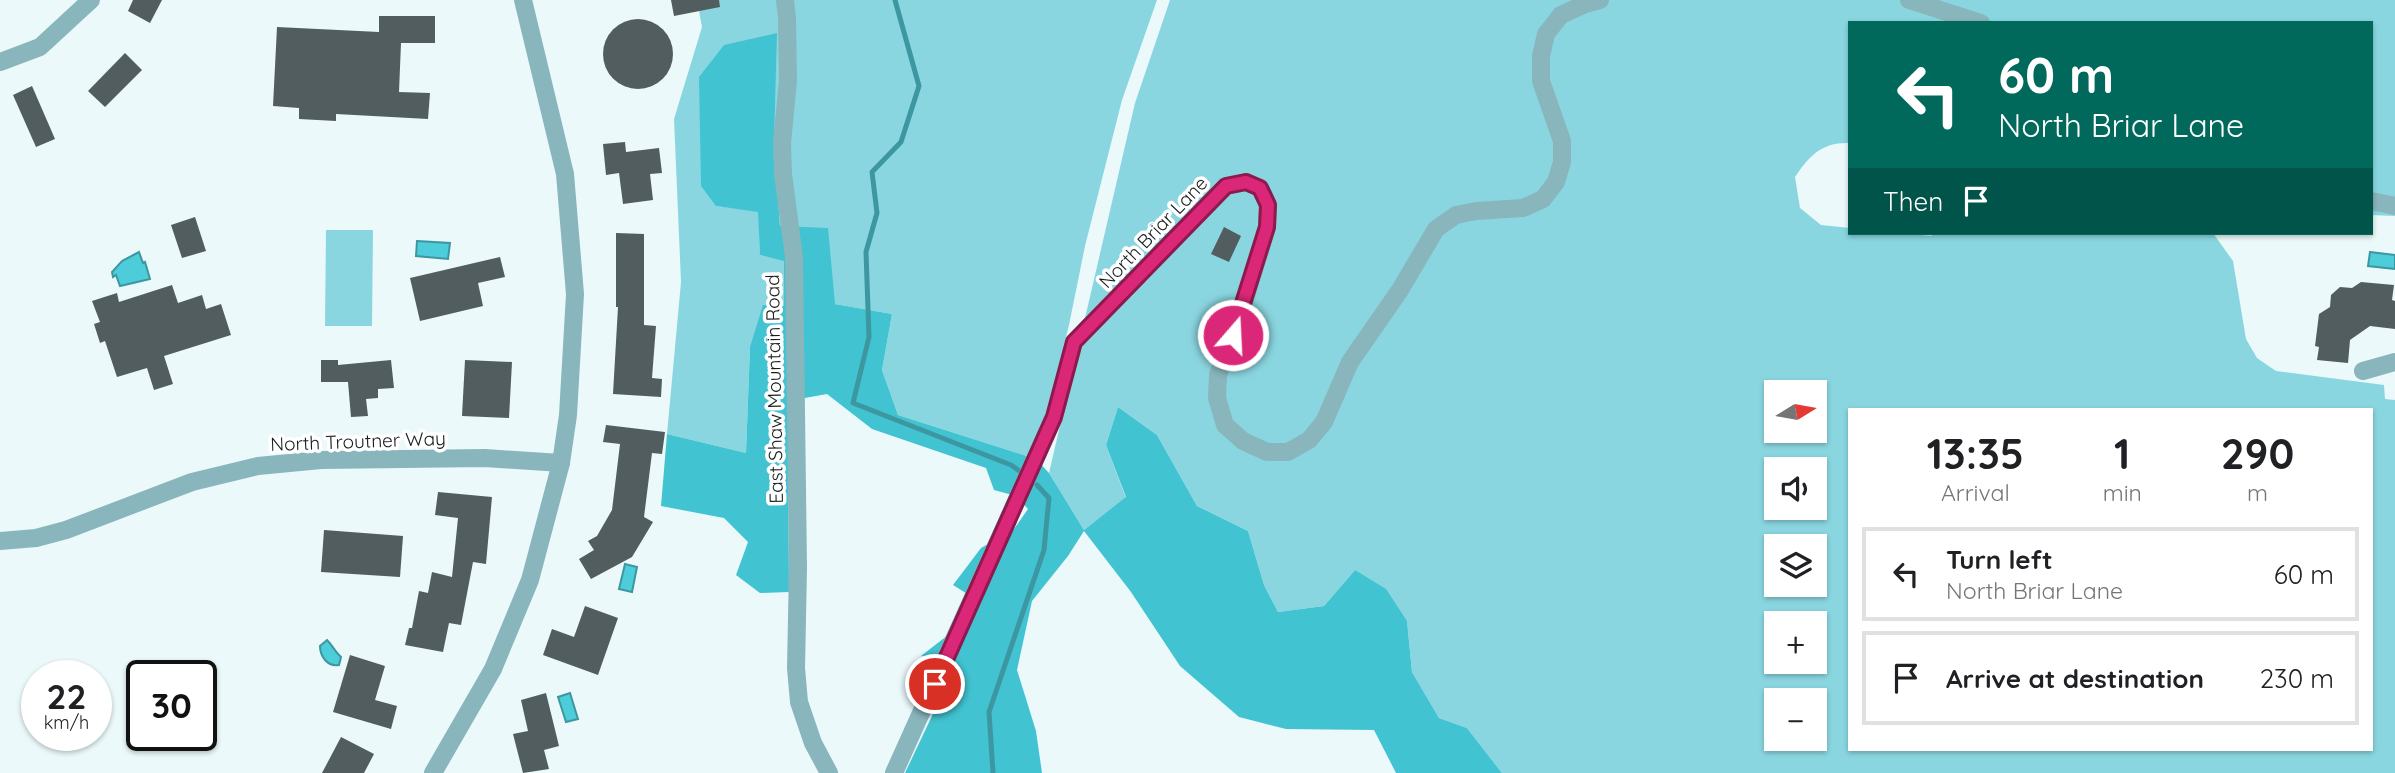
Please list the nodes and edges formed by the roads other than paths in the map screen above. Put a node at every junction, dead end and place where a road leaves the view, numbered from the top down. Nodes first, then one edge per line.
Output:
1 (90, 0) edge
2 (523, 0) edge
3 (785, 0) edge
4 (1600, 0) edge
5 (1909, 0) edge
6 (1975, 21) edge
7 (0, 62) edge
8 (2373, 201) edge
9 (2395, 206) edge
10 (2395, 362) edge
11 (2362, 371) dead end
12 (561, 463) junction
13 (0, 541) edge
14 (433, 773) edge
15 (829, 773) edge
16 (894, 773) edge

1 - 7 street
2 - 12 street
3 - 15 street, East Shaw Mountain Road
4 - 16 street, North Briar Lane
5 - 6 street
8 - 9 street
10 - 11 street
12 - 13 street, North Troutner Way
12 - 14 street

